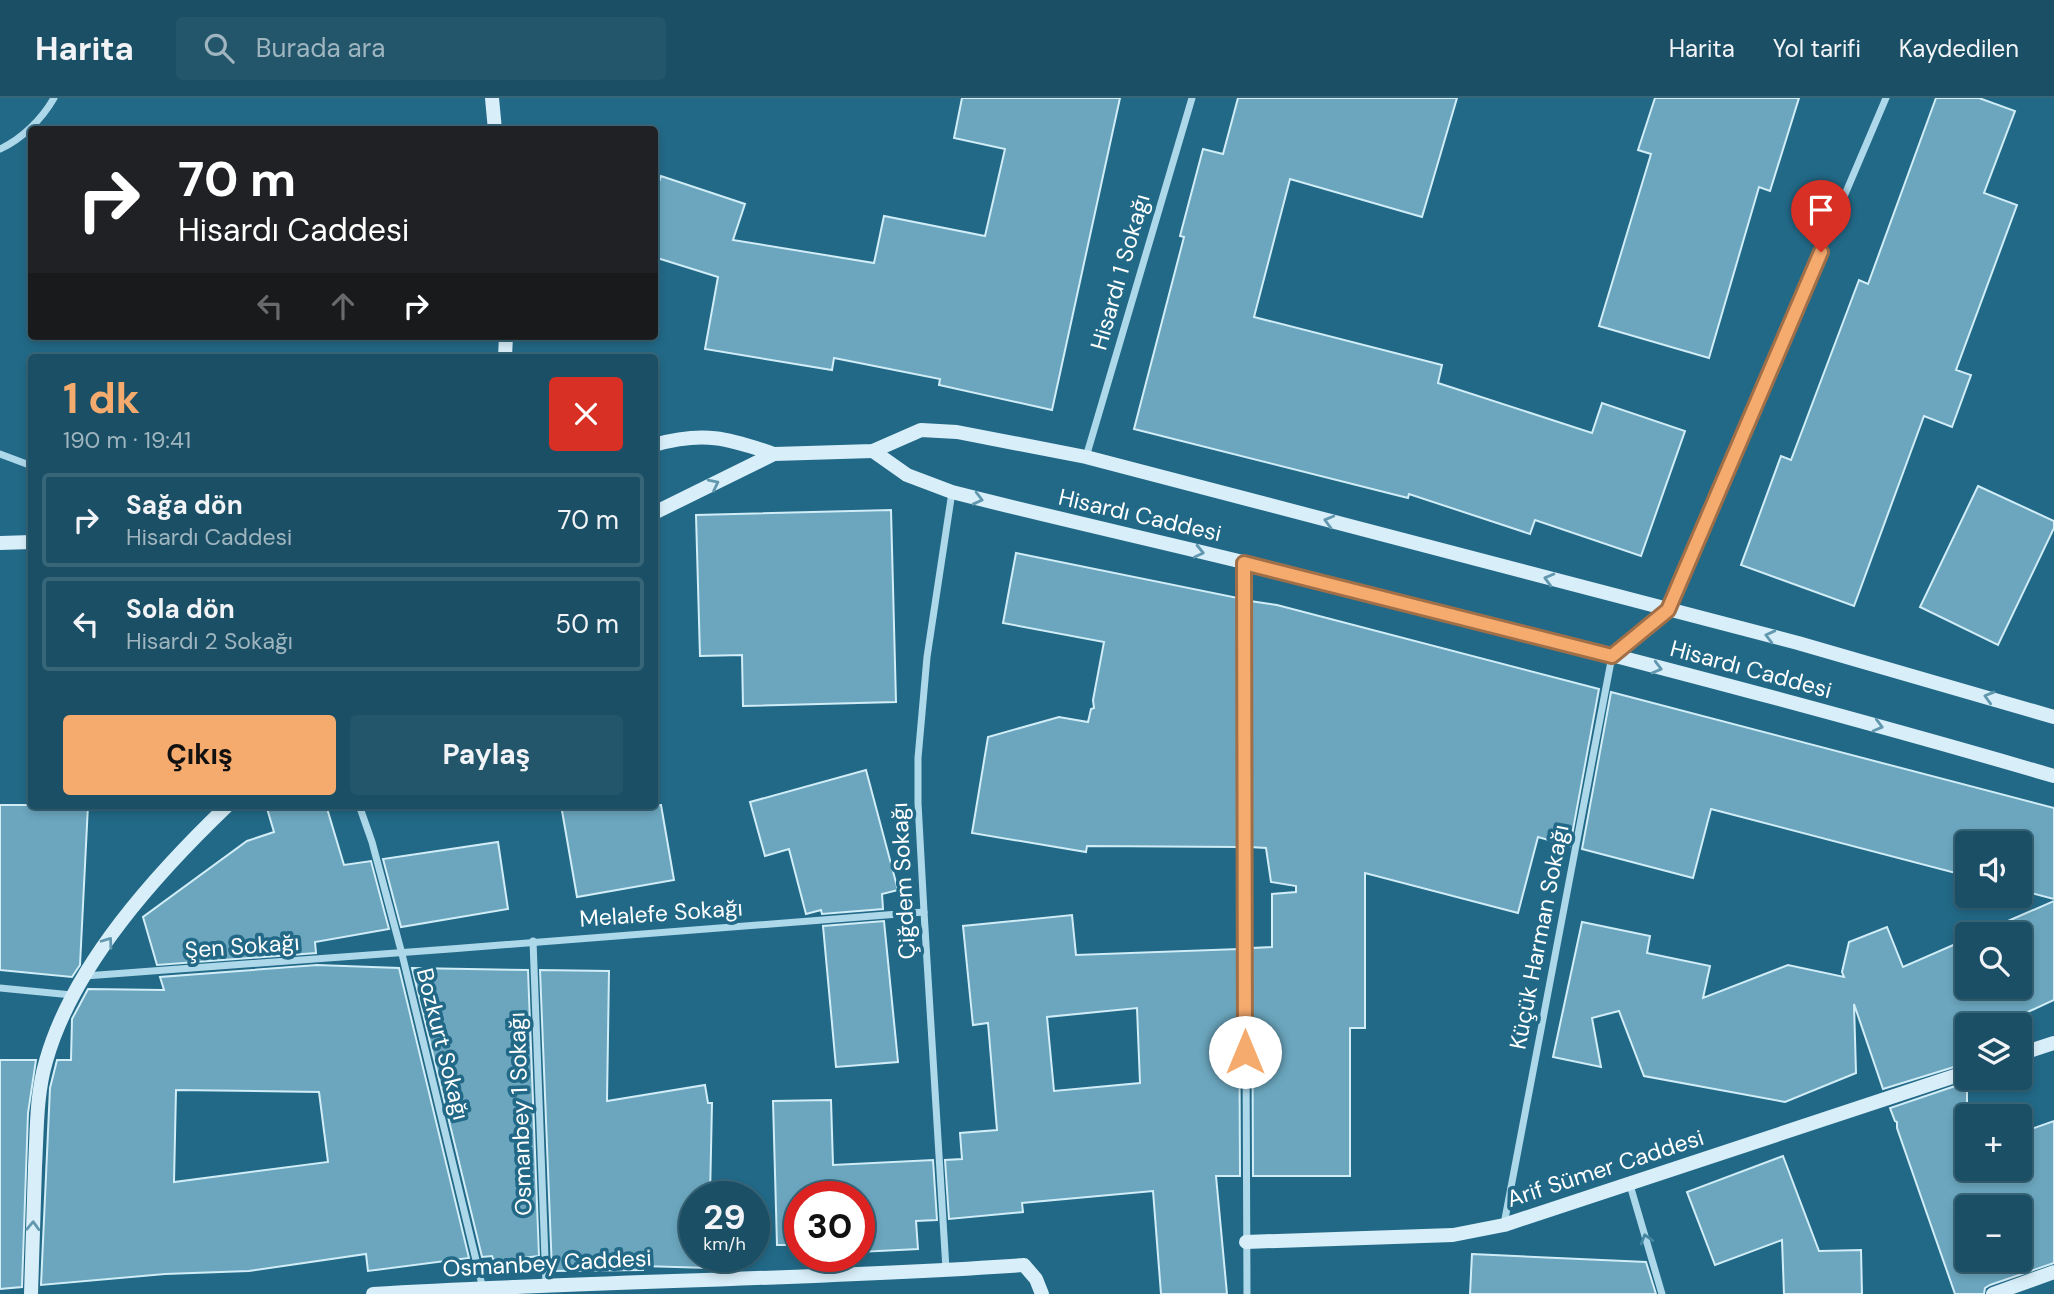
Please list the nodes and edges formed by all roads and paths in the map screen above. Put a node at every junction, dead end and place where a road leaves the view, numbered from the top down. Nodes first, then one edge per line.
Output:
1 (54, 98) edge
2 (492, 98) edge
3 (1192, 98) edge
4 (1886, 98) edge
5 (33, 126) edge
6 (495, 126) edge
7 (28, 131) edge
8 (0, 149) edge
9 (658, 444) edge
10 (873, 451) junction
11 (0, 454) edge
12 (774, 454) junction
13 (1086, 457) junction
14 (28, 464) edge
15 (952, 492) junction
16 (658, 511) edge
17 (0, 542) edge
18 (28, 542) edge
19 (1244, 563) junction
20 (1668, 610) junction
21 (1612, 656) junction
22 (2054, 717) edge
23 (2054, 776) edge
24 (224, 809) edge
25 (360, 809) edge
26 (924, 912) junction
27 (533, 941) junction
28 (402, 954) junction
29 (85, 976) junction
30 (0, 988) edge
31 (72, 995) junction
32 (2054, 1043) edge
33 (2032, 1050) edge
34 (1955, 1076) edge
35 (1630, 1185) junction
36 (1504, 1225) junction
37 (1246, 1242) junction
38 (946, 1270) junction
39 (2054, 1272) edge
40 (545, 1285) junction
41 (483, 1291) edge
42 (31, 1294) edge
43 (373, 1294) edge
44 (1042, 1294) edge
45 (1247, 1294) edge
46 (1662, 1294) edge
47 (1993, 1294) edge

1 - 5 street
2 - 6 street
3 - 13 street, Hisardı 1 Sokağı
4 - 20 street
7 - 8 street
9 - 12 street
10 - 12 street, Hisardı Caddesi
10 - 13 street, Hisardı Caddesi
10 - 15 street, Hisardı Caddesi
11 - 14 street
16 -> 12 street, Hisardı Caddesi
20 -> 13 street, Hisardı Caddesi
15 -> 19 street, Hisardı Caddesi
15 - 26 street, Çiğdem Sokağı
17 - 18 street
19 - 21 street, Hisardı Caddesi
19 - 37 street
20 - 21 street
22 -> 20 street, Hisardı Caddesi
21 -> 23 street, Hisardı Caddesi
21 - 36 street, Küçük Harman Sokağı
29 -> 24 street
25 - 28 street, Bozkurt Sokağı
26 - 27 street, Melalefe Sokağı
26 - 38 street, Çiğdem Sokağı
27 - 28 street, Melalefe Sokağı
27 - 40 street, Osmanbey 1 Sokağı
28 - 29 street, Şen Sokağı
28 - 41 street, Bozkurt Sokağı
29 - 31 street
30 - 31 street
42 -> 31 street
32 - 33 street
34 - 35 street, Arif Sümer Caddesi
35 - 36 street, Arif Sümer Caddesi
46 -> 35 street
36 - 37 street, Arif Sümer Caddesi
37 - 45 street
38 - 40 street, Osmanbey Caddesi
38 - 44 street, Osmanbey Caddesi
39 - 47 street
40 - 41 street, Osmanbey Caddesi
41 - 43 street, Osmanbey Caddesi

